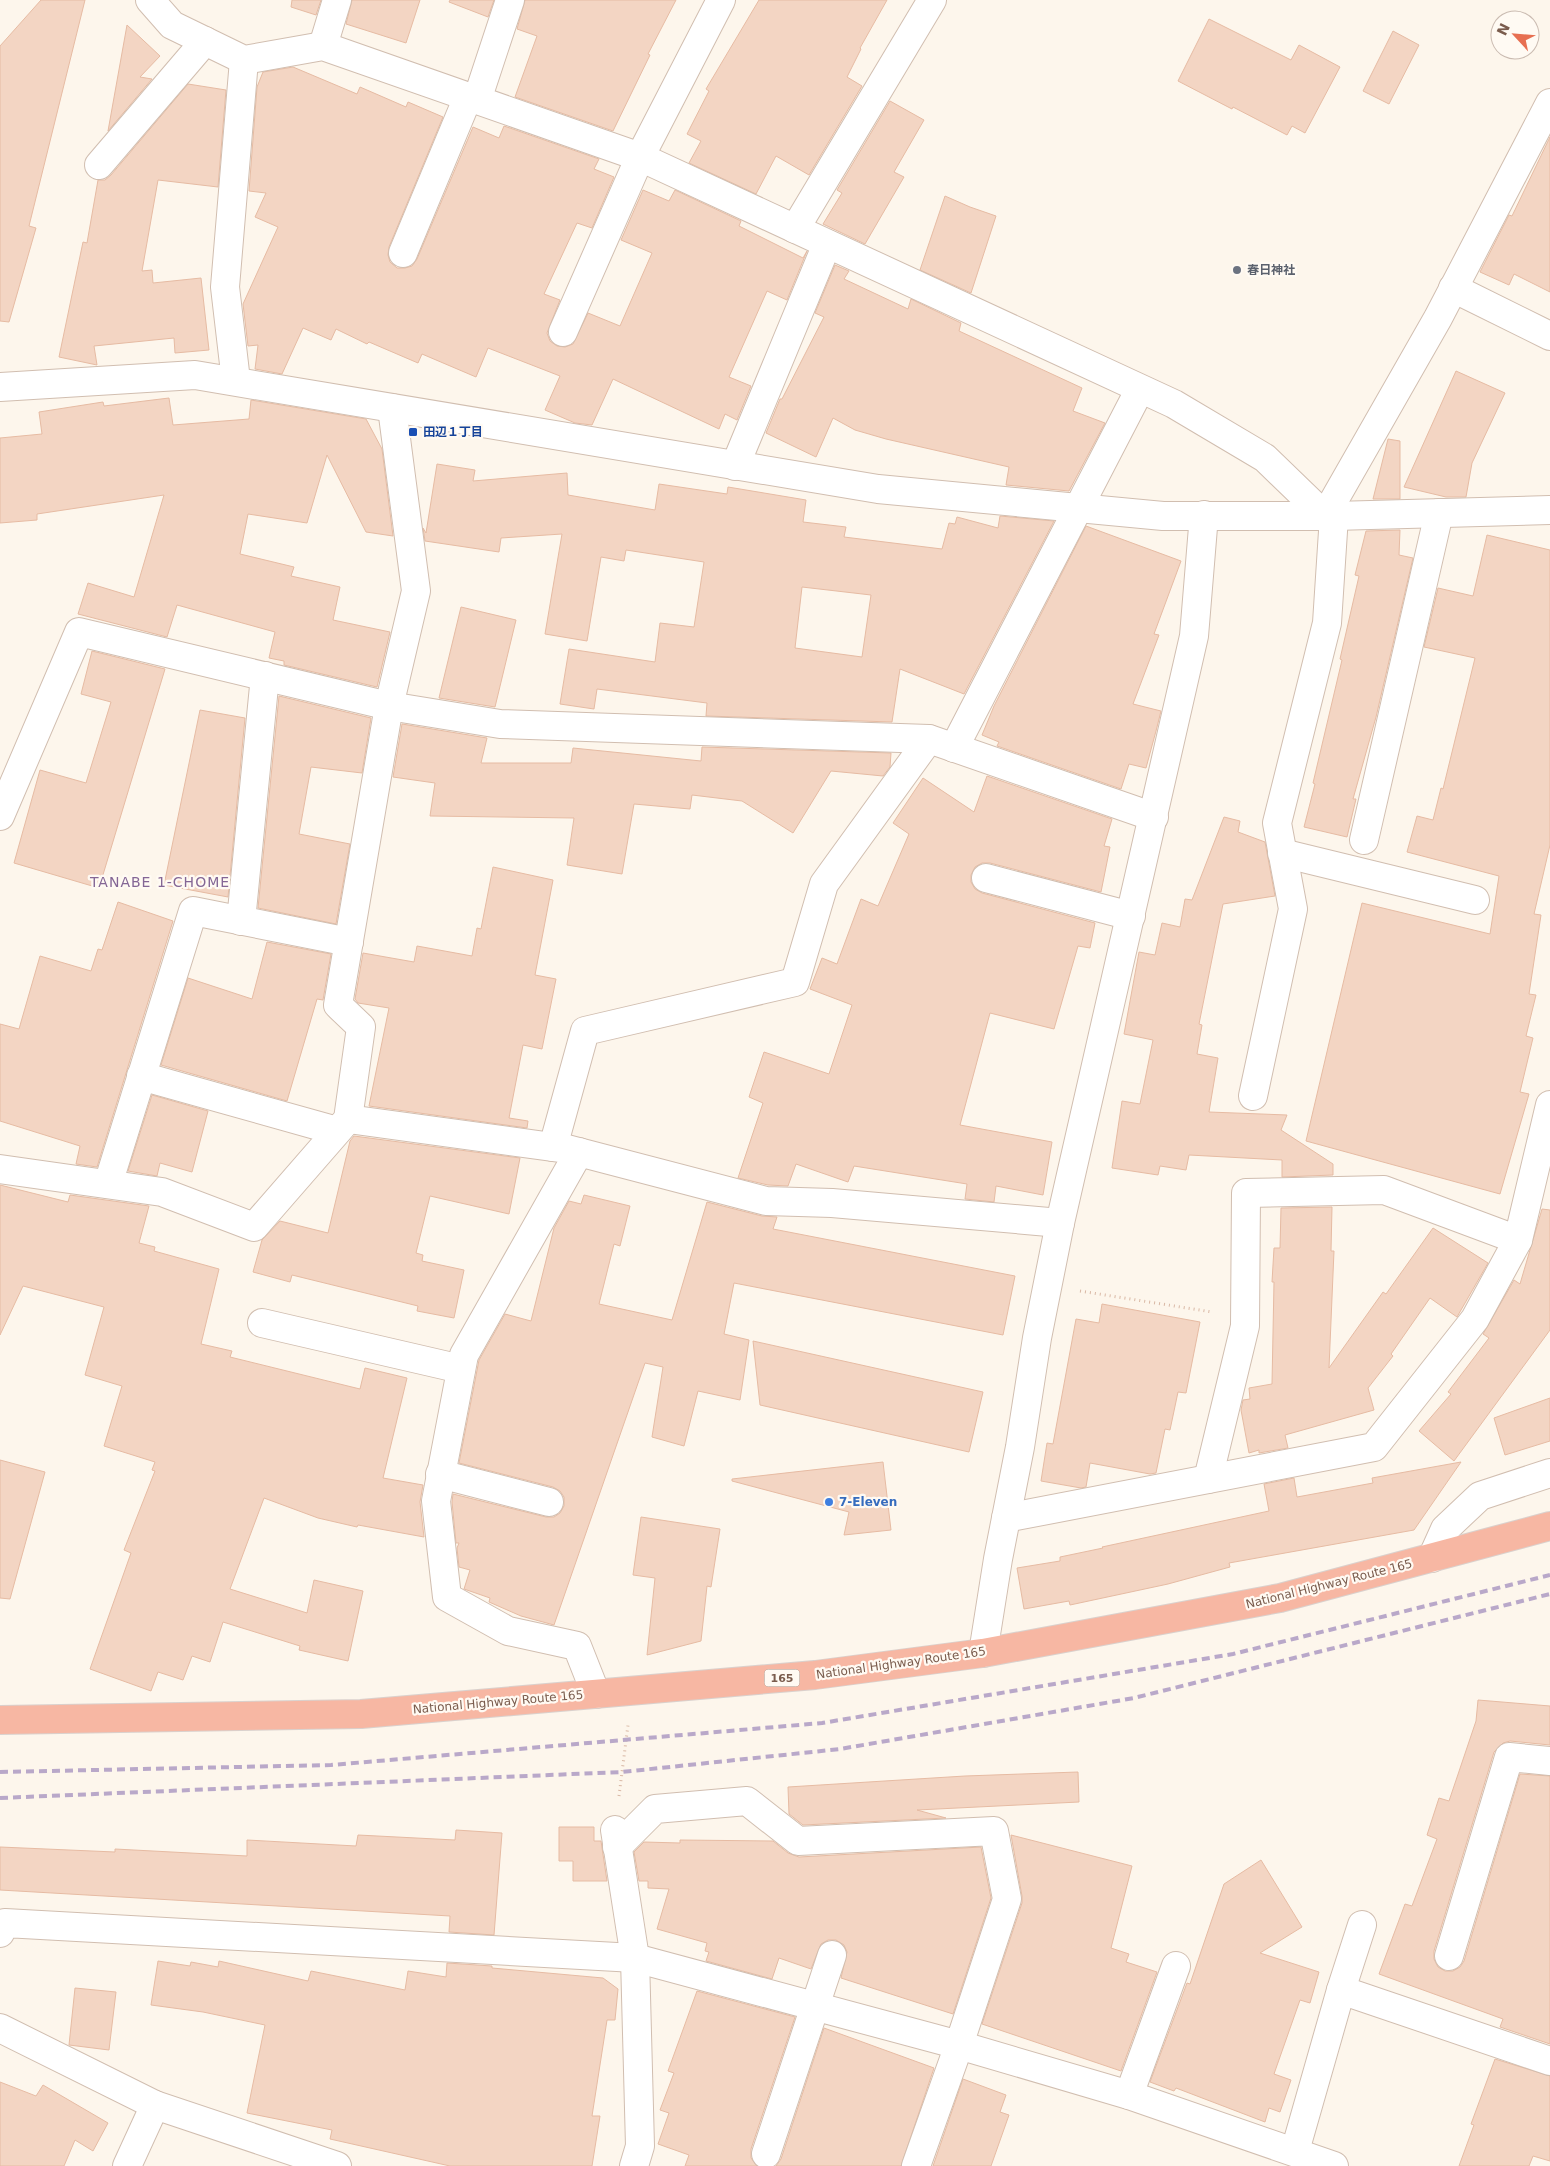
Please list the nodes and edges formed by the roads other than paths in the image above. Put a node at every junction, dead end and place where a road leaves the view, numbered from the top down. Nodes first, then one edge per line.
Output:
1 (150, 0) edge
2 (338, 0) edge
3 (510, 0) edge
4 (721, 0) edge
5 (932, 0) edge
6 (205, 41) junction
7 (322, 46) junction
8 (244, 60) junction
9 (472, 98) junction
10 (1550, 103) edge
11 (640, 157) junction
12 (99, 165) dead end
13 (795, 229) junction
14 (827, 244) junction
15 (403, 252) dead end
16 (1453, 288) junction
17 (563, 332) dead end
18 (1550, 336) edge
19 (236, 381) junction
20 (0, 387) edge
21 (1140, 389) junction
22 (392, 408) junction
23 (735, 466) junction
24 (1078, 508) junction
25 (1550, 510) edge
26 (1439, 513) junction
27 (1204, 515) junction
28 (1329, 516) junction
29 (265, 676) junction
30 (390, 706) junction
31 (941, 743) junction
32 (0, 816) edge
33 (1154, 817) junction
34 (1364, 840) dead end
35 (1282, 853) junction
36 (986, 878) dead end
37 (1475, 900) dead end
38 (1131, 916) junction
39 (241, 921) junction
40 (349, 942) junction
41 (142, 1072) junction
42 (1253, 1096) dead end
43 (1550, 1105) edge
44 (342, 1125) junction
45 (566, 1150) junction
46 (0, 1169) edge
47 (108, 1184) junction
48 (1060, 1223) junction
49 (1518, 1240) junction
50 (262, 1323) dead end
51 (461, 1369) junction
52 (1550, 1473) edge
53 (440, 1474) junction
54 (1208, 1479) junction
55 (549, 1502) dead end
56 (1006, 1518) junction
57 (1550, 1526) edge
58 (1432, 1558) junction
59 (983, 1653) junction
60 (596, 1694) junction
61 (0, 1720) edge
62 (1550, 1761) edge
63 (1362, 1925) dead end
64 (0, 1933) edge
65 (832, 1955) dead end
66 (1449, 1956) dead end
67 (635, 1958) junction
68 (1176, 1966) dead end
69 (1341, 1990) junction
70 (815, 2007) junction
71 (0, 2028) edge
72 (959, 2045) junction
73 (1550, 2062) edge
74 (1129, 2095) junction
75 (155, 2105) junction
76 (1295, 2151) junction
77 (766, 2154) dead end
78 (127, 2166) edge
79 (337, 2166) edge
80 (634, 2166) edge
81 (916, 2166) edge
82 (1334, 2166) edge

1 - 6 street
2 - 7 street
3 - 9 street
4 - 11 street
5 - 13 street
6 - 8 street
6 - 12 street
7 - 8 street
7 - 9 street
8 - 19 street
9 - 11 street
9 - 15 street
10 - 16 street
11 - 13 street
11 - 17 street
13 - 14 street
14 - 21 street
14 - 23 street
16 - 18 street
16 - 28 street
19 - 20 street
19 - 22 street
21 - 24 street
21 - 28 street
22 - 23 street
22 - 30 street
23 - 24 street
24 - 27 street
24 - 31 street
25 - 26 street
26 - 28 street
26 - 34 street
27 - 28 street
27 - 33 street
28 - 35 street
29 - 30 street
29 - 32 street
29 - 39 street
30 - 31 street
30 - 40 street
31 - 33 street
31 - 45 street
33 - 38 street
35 - 37 street
35 - 42 street
36 - 38 street
38 - 48 street
39 - 40 street
39 - 41 street
40 - 44 street
41 - 44 street
41 - 47 street
43 - 49 street
44 - 45 street
44 - 47 street
45 - 48 street
45 - 51 street
46 - 47 street
48 - 56 street
49 - 54 street
49 - 54 street
50 - 51 street
51 - 53 street
52 - 58 street
53 - 55 street
53 - 60 street
54 - 56 street
56 - 59 street
57 - 58 highway, National Highway Route 165 / 165
58 - 59 highway, National Highway Route 165 / 165
59 - 60 highway, National Highway Route 165 / 165
60 - 61 highway, National Highway Route 165 / 165
62 - 66 street
63 - 69 street
64 - 67 street
65 - 70 street
67 - 70 street
67 - 72 street
67 - 80 street
68 - 74 street
69 - 73 street
69 - 76 street
70 - 72 street
70 - 77 street
71 - 75 street
72 - 74 street
72 - 81 street
74 - 76 street
75 - 78 street
75 - 79 street
76 - 82 street

